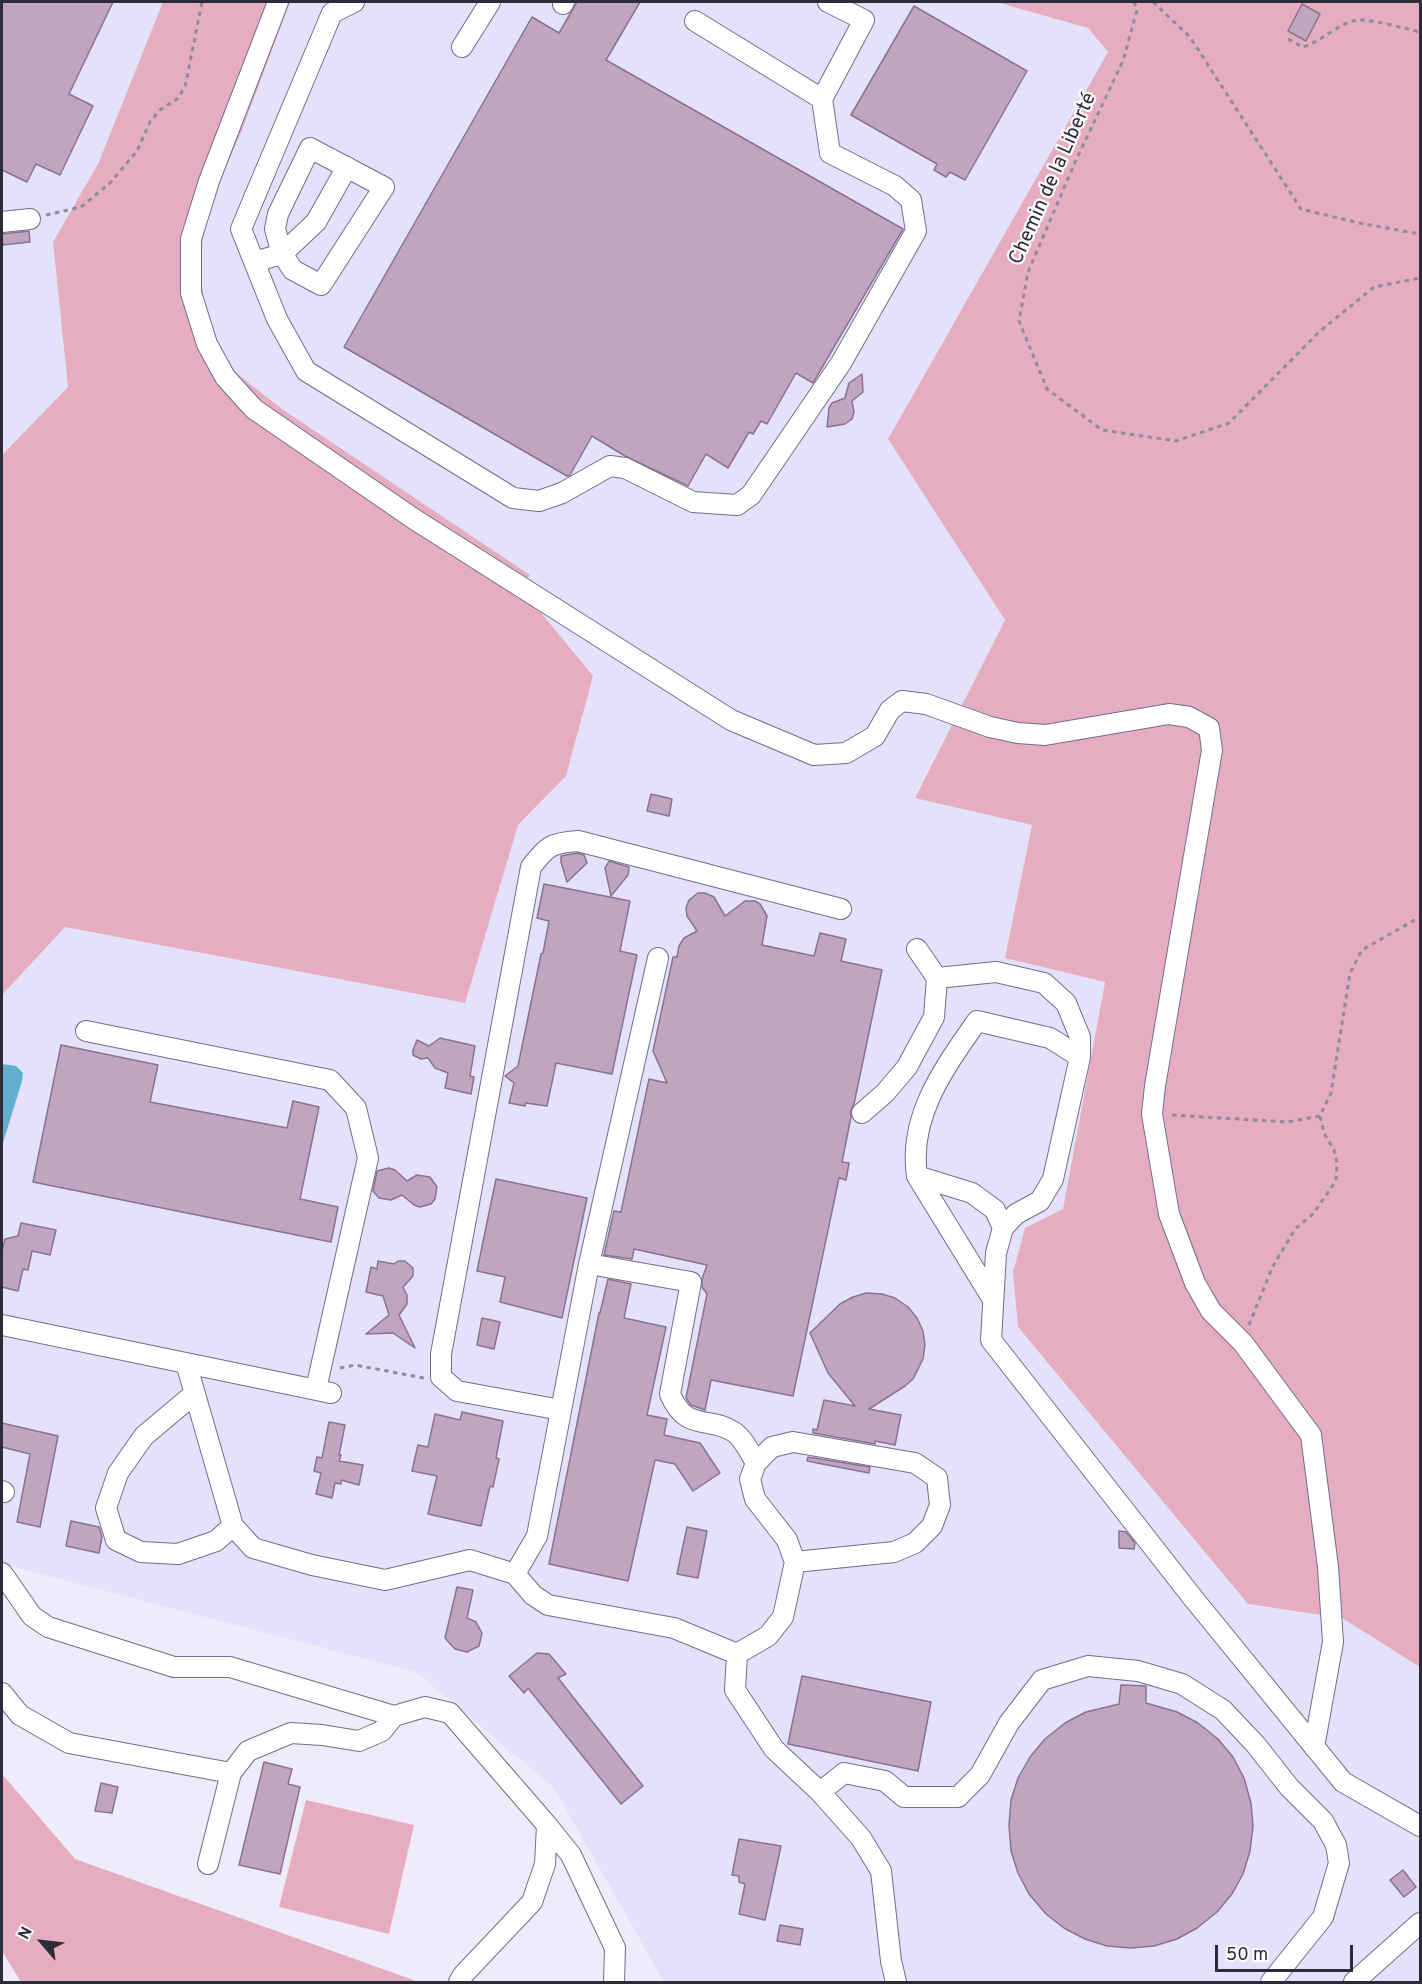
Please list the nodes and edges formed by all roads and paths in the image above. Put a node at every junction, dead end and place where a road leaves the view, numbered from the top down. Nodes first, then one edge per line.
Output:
1 (202, 2) edge
2 (278, 2) edge
3 (354, 2) edge
4 (489, 2) edge
5 (828, 2) edge
6 (1134, 2) edge
7 (1154, 2) edge
8 (695, 21) dead end
9 (1420, 32) edge
10 (1288, 39) dead end
11 (462, 47) dead end
12 (822, 99) junction
13 (347, 167) junction
14 (30, 219) joint
15 (2, 222) edge
16 (1420, 234) edge
17 (282, 254) junction
18 (254, 262) junction
19 (1420, 278) edge
20 (841, 909) dead end
21 (1420, 917) edge
22 (917, 949) dead end
23 (658, 958) dead end
24 (937, 978) junction
25 (86, 1031) dead end
26 (1080, 1057) junction
27 (862, 1113) dead end
28 (1152, 1114) junction
29 (1320, 1116) junction
30 (917, 1176) junction
31 (1003, 1228) junction
32 (589, 1264) junction
33 (992, 1298) junction
34 (2, 1325) edge
35 (1243, 1344) junction
36 (186, 1363) junction
37 (441, 1377) junction
38 (323, 1391) junction
39 (194, 1394) junction
40 (561, 1410) junction
41 (756, 1463) junction
42 (233, 1526) junction
43 (795, 1562) junction
44 (2, 1573) edge
45 (515, 1574) junction
46 (737, 1654) junction
47 (2, 1693) edge
48 (394, 1716) junction
49 (1314, 1747) junction
50 (231, 1773) junction
51 (820, 1792) junction
52 (547, 1825) junction
53 (1420, 1826) edge
54 (208, 1863) dead end
55 (1420, 1923) edge
56 (459, 1983) edge
57 (614, 1983) edge
58 (896, 1983) edge
59 (1271, 1983) edge
60 (1354, 1983) edge

1 - 14 path
2 - 28 street
3 - 18 street
4 - 11 street
5 - 12 street
6 - 19 path, Chemin de la Liberté
7 - 16 path
8 - 12 street
9 - 10 path
12 - 18 street
13 - 17 street
13 - 17 street
13 - 17 street
14 - 15 street
17 - 18 street
20 - 37 street
21 - 29 path
22 - 24 street
23 - 32 street
24 - 26 street
24 - 27 street
25 - 38 street
26 - 30 street
26 - 31 street
28 - 29 path
28 - 35 street
29 - 35 path
30 - 31 street
30 - 33 street
31 - 33 street
32 - 40 street
32 - 41 street
33 - 49 street
34 - 36 street
35 - 49 street
36 - 38 street
36 - 39 street
37 - 38 path
37 - 40 street
39 - 42 street
39 - 42 street
40 - 45 street
41 - 43 street
41 - 43 street
42 - 45 street
43 - 46 street
44 - 48 street
45 - 46 street
46 - 51 street
47 - 50 street
48 - 50 street
48 - 52 street
49 - 53 street
50 - 54 street
51 - 58 street
51 - 59 street
52 - 56 street
52 - 57 street
55 - 60 street

